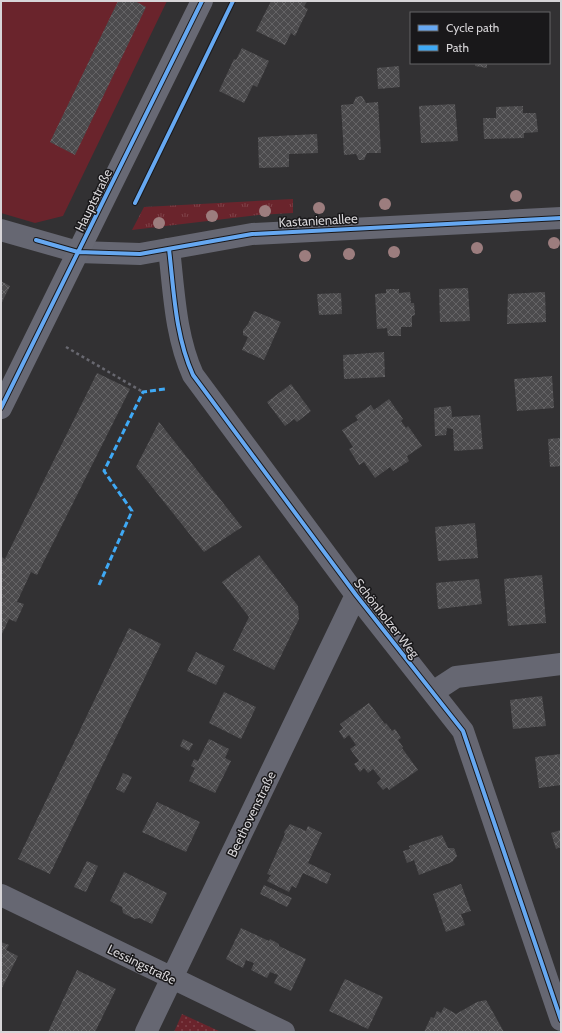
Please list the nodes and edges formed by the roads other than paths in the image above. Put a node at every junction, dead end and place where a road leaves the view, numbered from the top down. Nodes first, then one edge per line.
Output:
1 (202, 1) edge
2 (561, 218) edge
3 (1, 230) edge
4 (168, 249) junction
5 (78, 252) junction
6 (1, 408) edge
7 (356, 595) junction
8 (561, 664) edge
9 (433, 692) junction
10 (1, 895) edge
11 (172, 978) junction
12 (561, 1020) edge
13 (146, 1032) edge
14 (284, 1032) edge

1 - 5 main road, Hauptstraße
2 - 4 street, Kastanienallee
3 - 5 street, Kastanienallee
4 - 5 street, Kastanienallee
4 - 7 street, Schönholzer Weg
5 - 6 main road, Hauptstraße
7 - 9 street, Schönholzer Weg
7 - 11 street, Beethovenstraße
8 - 9 street
9 - 12 street, Schönholzer Weg
10 - 11 street, Lessingstraße
11 - 13 street, Beethovenstraße
11 - 14 street, Lessingstraße

